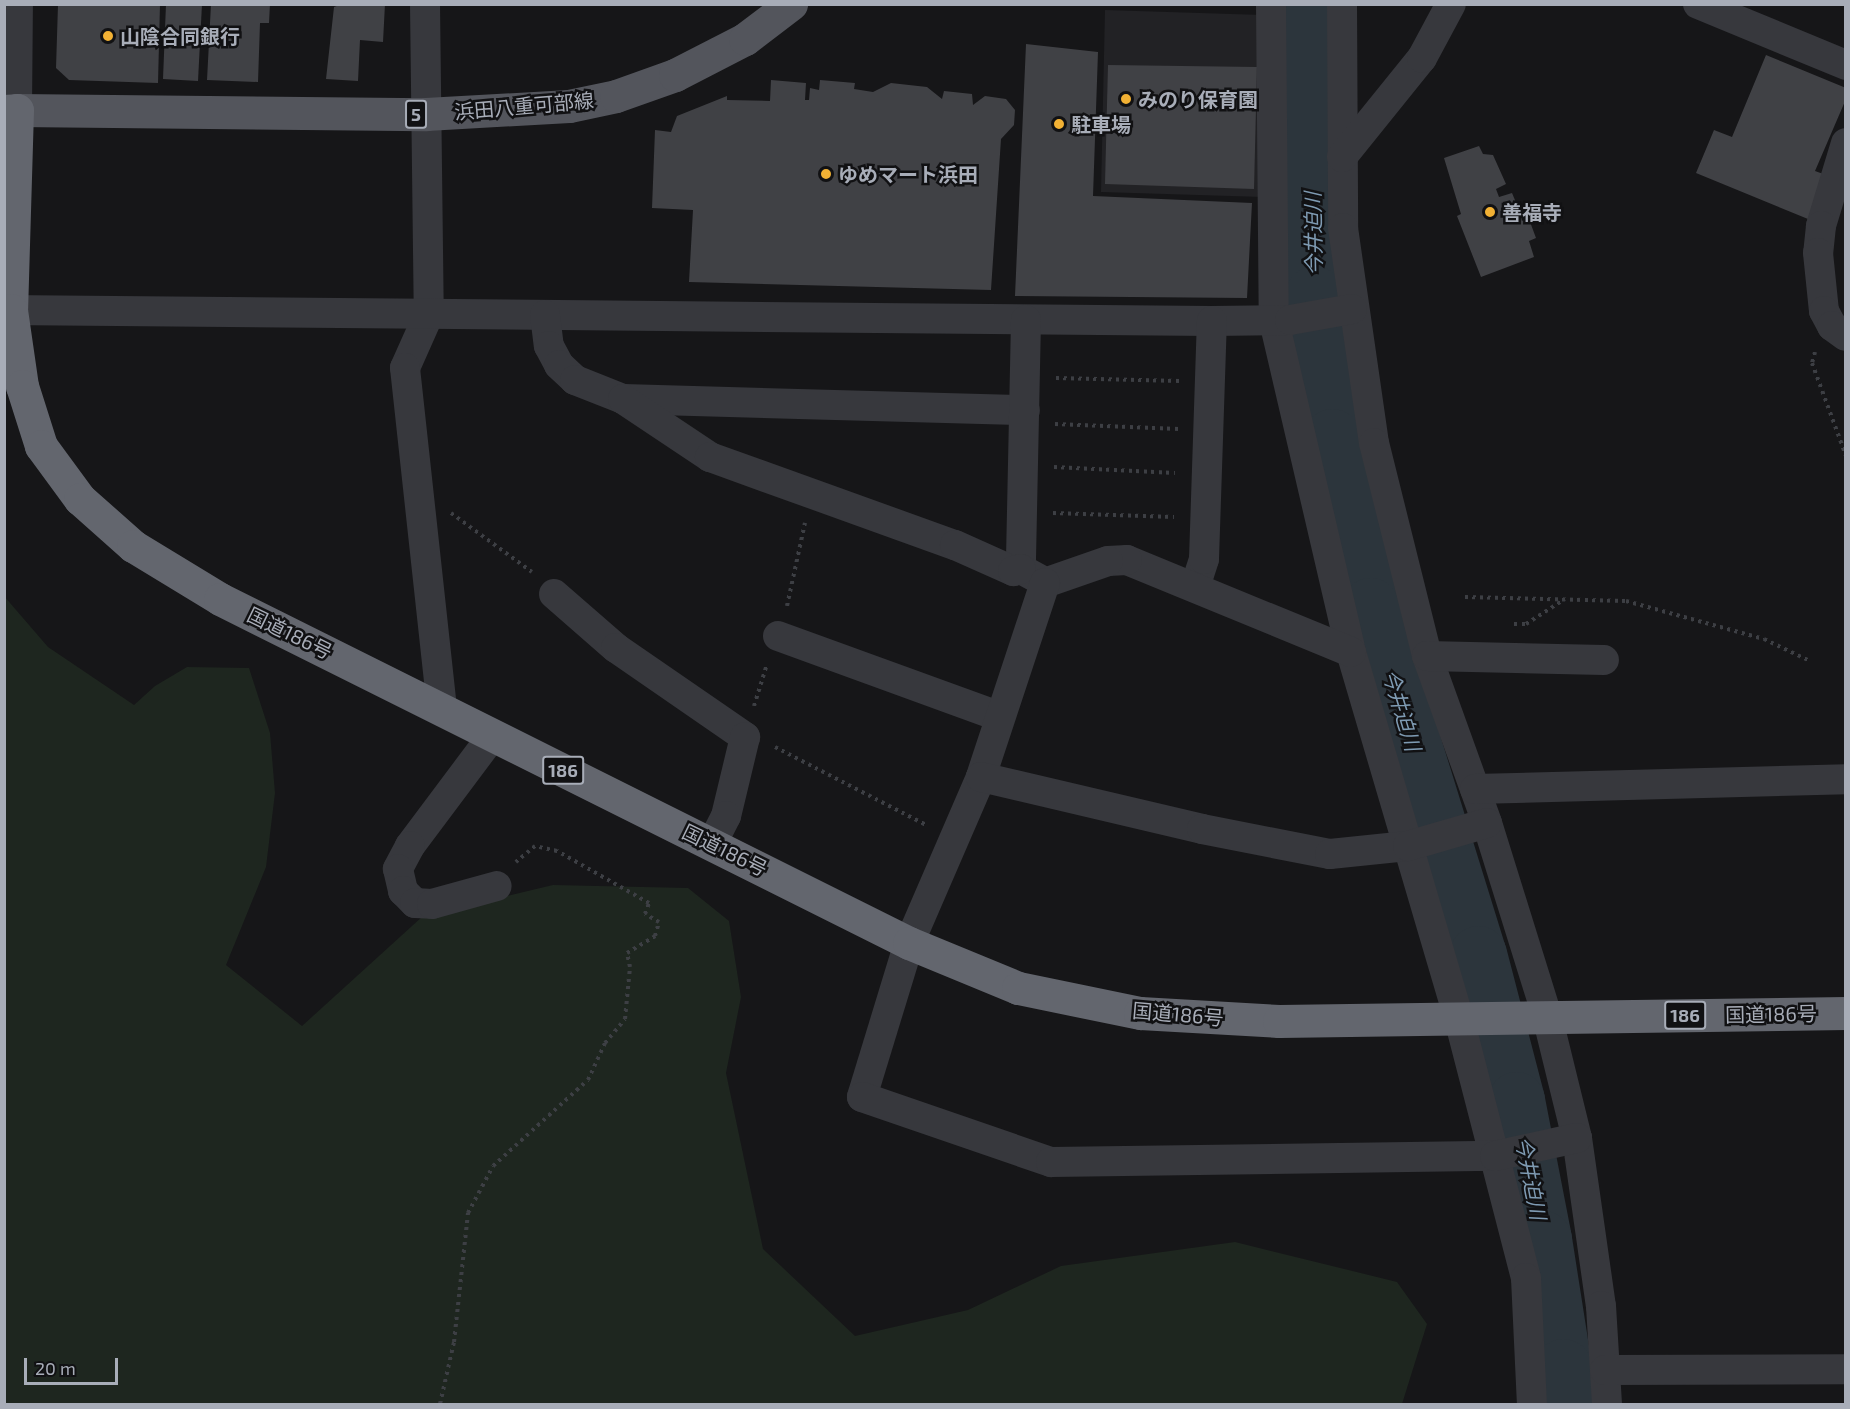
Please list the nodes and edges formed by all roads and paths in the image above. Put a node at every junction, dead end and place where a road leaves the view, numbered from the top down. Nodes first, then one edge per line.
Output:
1 (18, 4) edge
2 (425, 4) edge
3 (791, 4) edge
4 (1271, 4) edge
5 (1342, 4) edge
6 (1451, 4) edge
7 (1698, 4) edge
8 (1845, 66) edge
9 (11, 110) edge
10 (426, 114) junction
11 (1845, 143) edge
12 (1342, 157) junction
13 (8, 310) edge
14 (1348, 310) junction
15 (429, 314) junction
16 (545, 315) junction
17 (1026, 320) junction
18 (1212, 321) junction
19 (1282, 321) junction
20 (1837, 328) edge
21 (1025, 377) junction
22 (1209, 382) junction
23 (623, 399) junction
24 (1024, 416) junction
25 (1208, 430) junction
26 (1845, 456) edge
27 (1023, 465) junction
28 (1207, 475) junction
29 (419, 497) junction
30 (1022, 512) junction
31 (1205, 518) junction
32 (1033, 576) junction
33 (1195, 587) junction
34 (554, 594) joint
35 (1465, 597) dead end
36 (1566, 599) dead end
37 (1526, 624) dead end
38 (777, 636) dead end
39 (1351, 652) junction
40 (1427, 656) junction
41 (1605, 660) dead end
42 (1810, 661) dead end
43 (442, 710) junction
44 (1000, 717) junction
45 (493, 735) junction
46 (745, 736) junction
47 (981, 777) junction
48 (1845, 779) edge
49 (1475, 789) junction
50 (1480, 825) junction
51 (953, 838) junction
52 (712, 844) junction
53 (1414, 844) junction
54 (497, 886) joint
55 (909, 943) junction
56 (1845, 1013) edge
57 (1536, 1017) junction
58 (1465, 1019) junction
59 (1567, 1140) junction
60 (1500, 1155) junction
61 (1845, 1369) edge
62 (1605, 1370) junction
63 (440, 1404) edge
64 (1532, 1404) edge
65 (1607, 1404) edge

1 - 9 street
2 - 10 street
3 - 10 main road, 浜田八重可部線 / 5
4 - 19 street
5 - 12 street
6 - 12 street
7 - 8 street
9 - 10 main road, 浜田八重可部線 / 5
9 - 13 highway, 国道186号 / 186
10 - 15 street
11 - 20 street
12 - 14 street
13 - 15 street
13 - 43 highway, 国道186号 / 186
14 - 19 street
14 - 40 street
15 - 16 street
15 - 29 street
16 - 17 street
16 - 23 street
17 - 18 street
17 - 21 street
18 - 19 street
18 - 22 street
19 - 39 street
20 - 26 path
21 - 22 path
21 - 24 street
22 - 25 street
23 - 24 street
23 - 32 street
24 - 25 path
24 - 27 street
25 - 28 street
27 - 28 path
27 - 30 street
28 - 31 street
29 - 34 path
29 - 43 street
30 - 31 path
30 - 32 street
31 - 33 street
32 - 33 street
32 - 44 street
33 - 39 street
34 - 46 street
35 - 42 path
36 - 37 path
38 - 44 street
39 - 53 street
40 - 41 street
40 - 49 street
43 - 45 highway, 国道186号 / 186
44 - 47 street
45 - 52 highway, 国道186号 / 186
45 - 54 street
46 - 51 path
46 - 52 street
47 - 51 street
47 - 53 street
48 - 49 street
49 - 50 street
50 - 53 street
50 - 57 street
51 - 55 street
52 - 55 highway, 国道186号 / 186
53 - 58 street
54 - 63 path
55 - 58 highway, 国道186号 / 186
55 - 60 street
56 - 57 highway, 国道186号 / 186
57 - 58 highway, 国道186号 / 186
57 - 59 street
58 - 60 street
59 - 60 street
59 - 62 street
60 - 64 street
61 - 62 street
62 - 65 street

